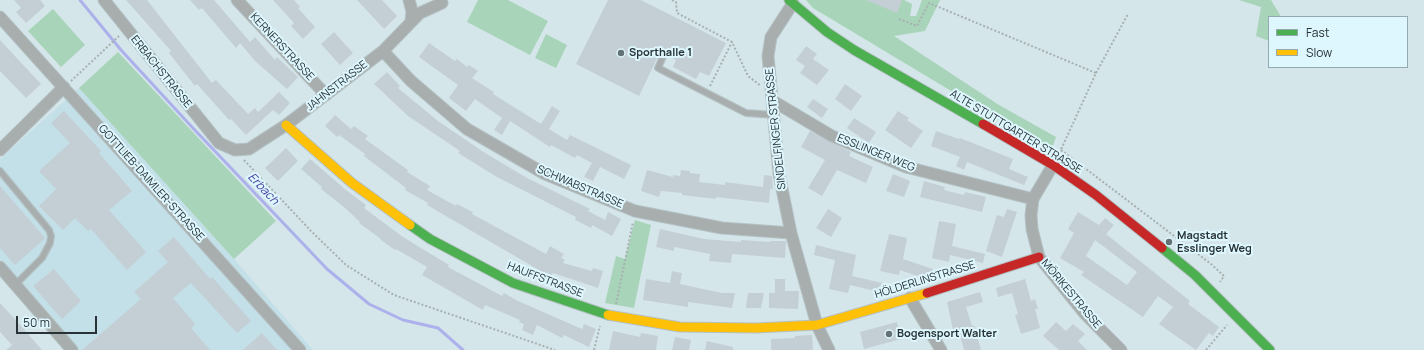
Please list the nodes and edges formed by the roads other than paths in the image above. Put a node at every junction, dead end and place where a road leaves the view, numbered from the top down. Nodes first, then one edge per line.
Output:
1 (104, 0) edge
2 (237, 0) edge
3 (409, 0) edge
4 (444, 1) edge
5 (791, 2) edge
6 (0, 17) edge
7 (411, 21) junction
8 (382, 51) junction
9 (665, 52) dead end
10 (64, 87) junction
11 (326, 95) junction
12 (773, 99) junction
13 (774, 115) junction
14 (286, 125) junction
15 (0, 150) edge
16 (235, 150) joint
17 (1053, 166) junction
18 (0, 170) edge
19 (1033, 199) junction
20 (792, 233) junction
21 (1039, 256) junction
22 (0, 267) edge
23 (15, 285) junction
24 (910, 298) junction
25 (817, 325) junction
26 (72, 350) edge
27 (300, 350) edge
28 (829, 350) edge
29 (941, 350) edge
30 (1121, 350) edge
31 (1270, 350) edge

1 - 16 street, ERBACHSTRASSE
2 - 11 street, KERNERSTRASSE
3 - 7 street
4 - 7 street, JAHNSTRASSE
5 - 12 street, SINDELFINGER STRASSE
5 - 17 street, ALTE STUTTGARTER STRASSE
6 - 10 street, GOTTLIEB-DAIMLER-STRASSE
7 - 8 street, JAHNSTRASSE
8 - 11 street, JAHNSTRASSE
8 - 20 street, SCHWABSTRASSE
9 - 13 lane
10 - 15 street
10 - 27 street, GOTTLIEB-DAIMLER-STRASSE
11 - 14 street, JAHNSTRASSE
12 - 13 street, SINDELFINGER STRASSE
12 - 19 street, ESSLINGER WEG
13 - 20 street, SINDELFINGER STRASSE
14 - 16 street, JAHNSTRASSE
14 - 25 street, HAUFFSTRASSE
17 - 19 street, MÖRIKESTRASSE
17 - 31 street, ALTE STUTTGARTER STRASSE
18 - 23 lane
19 - 21 street, MÖRIKESTRASSE
20 - 25 street, SINDELFINGER STRASSE
21 - 24 street, HÖLDERLINSTRASSE
21 - 30 street, MÖRIKESTRASSE
22 - 23 street
23 - 26 street
24 - 25 street, HÖLDERLINSTRASSE
24 - 29 street
25 - 28 street, SINDELFINGER STRASSE

